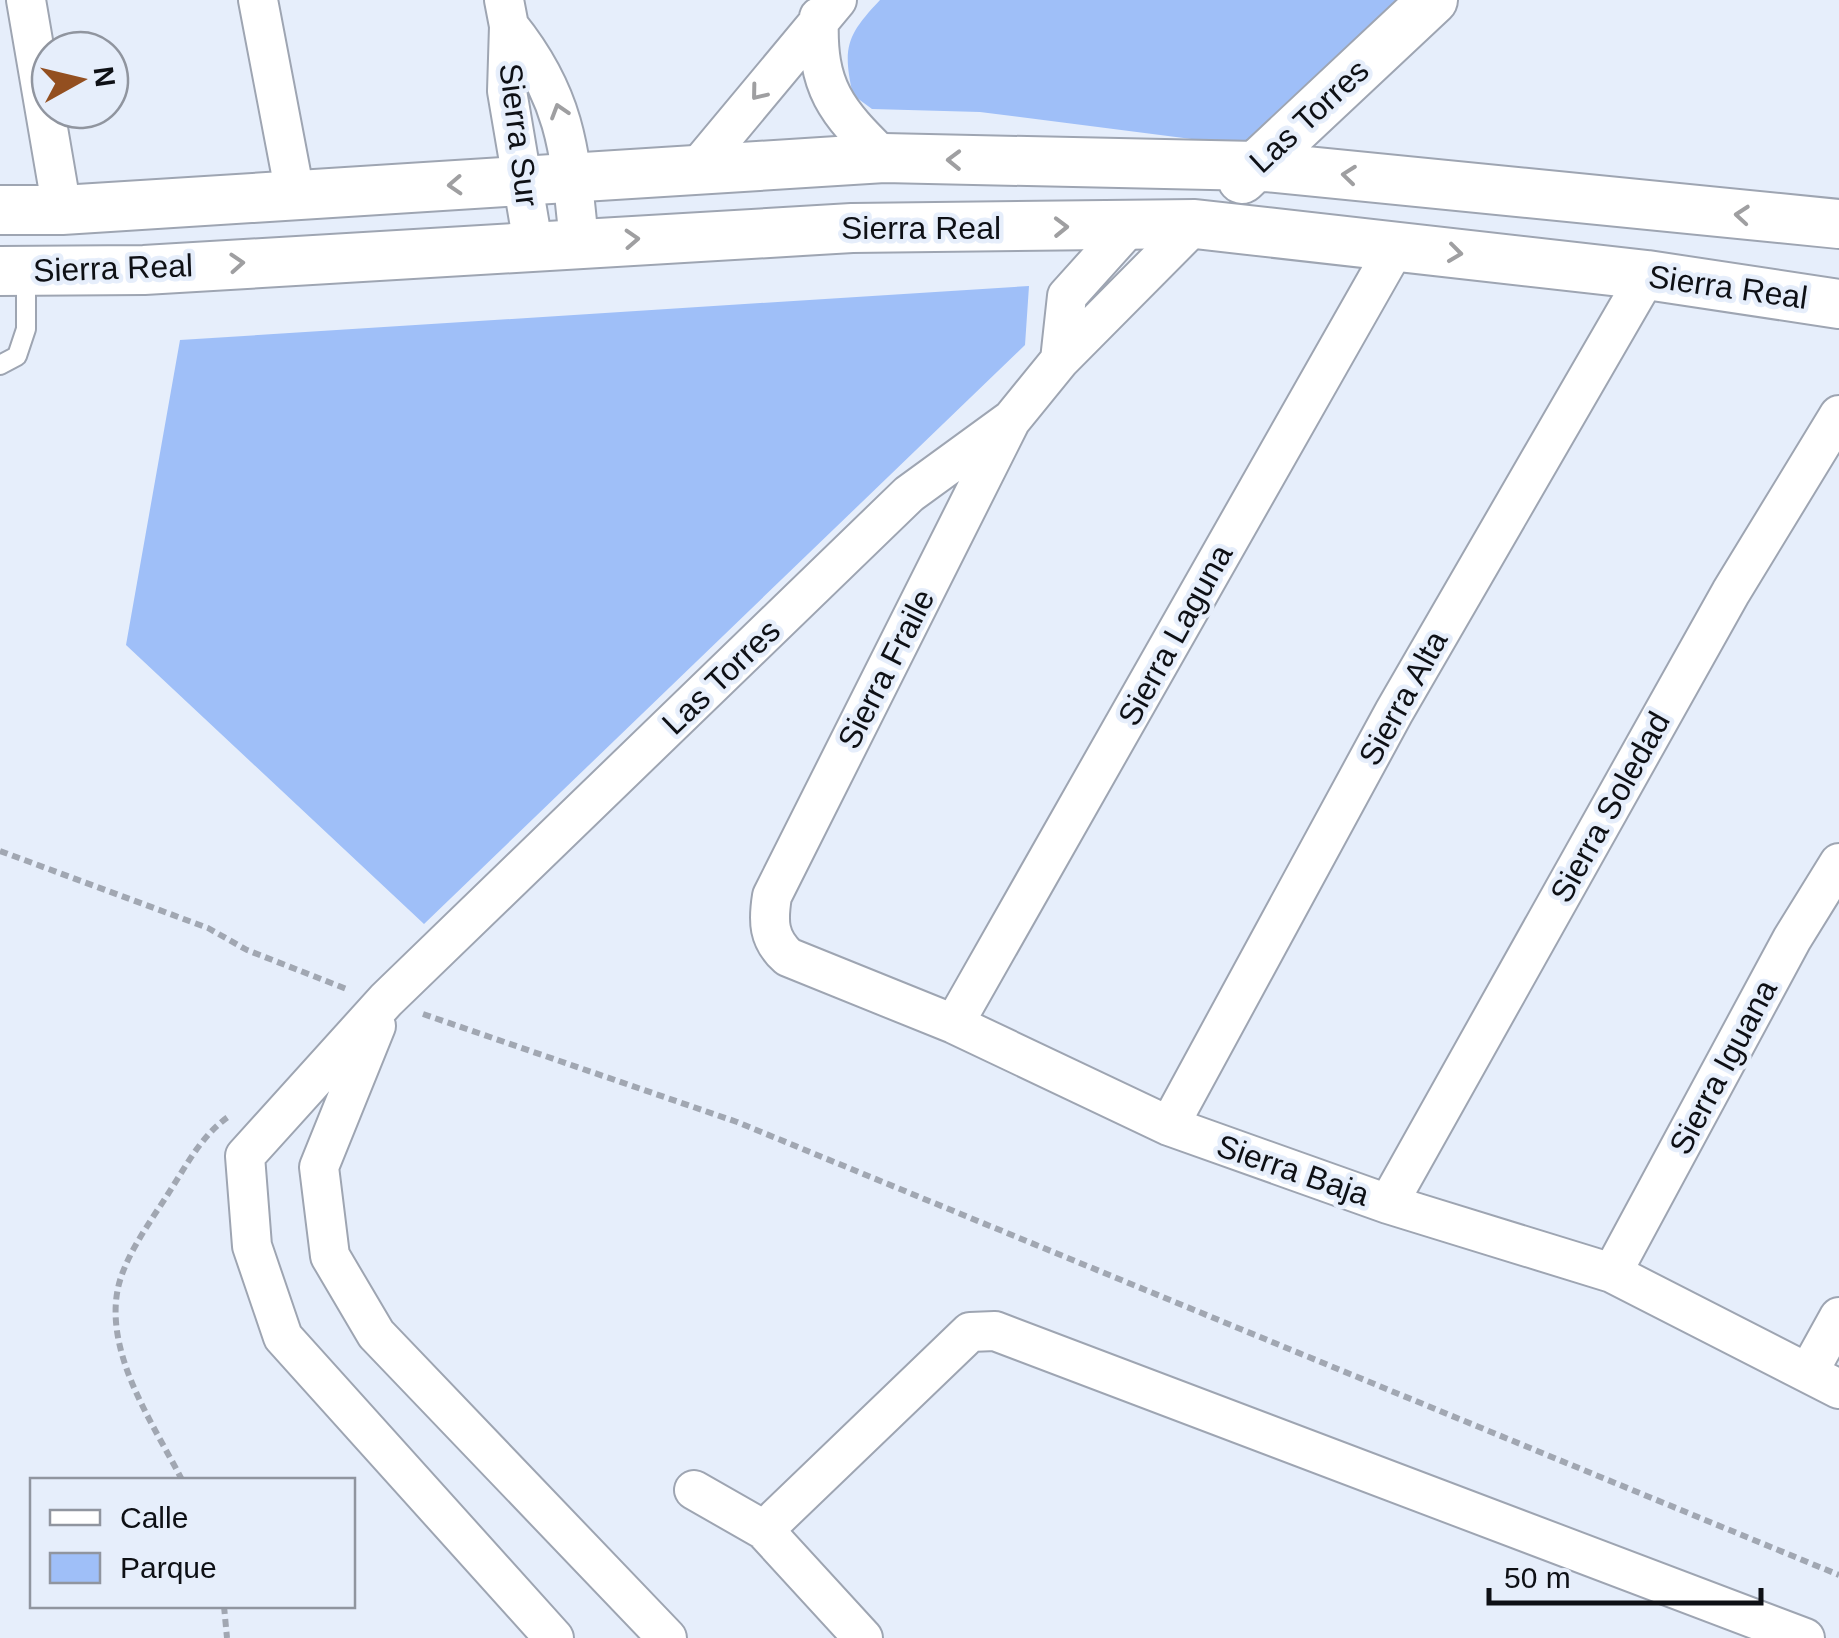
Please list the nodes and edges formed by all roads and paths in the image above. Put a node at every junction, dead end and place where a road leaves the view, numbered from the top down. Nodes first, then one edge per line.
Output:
1 (26, 0) edge
2 (258, 0) edge
3 (1433, 0) edge
4 (828, 9) edge
5 (506, 13) edge
6 (884, 158) junction
7 (1256, 166) junction
8 (694, 173) junction
9 (572, 181) junction
10 (523, 182) junction
11 (295, 194) junction
12 (0, 210) edge
13 (62, 210) junction
14 (1195, 224) junction
15 (1839, 224) edge
16 (1130, 226) junction
17 (556, 243) junction
18 (1396, 246) junction
19 (13, 270) edge
20 (1647, 275) junction
21 (1839, 304) edge
22 (1060, 360) junction
23 (0, 365) edge
24 (1839, 414) edge
25 (1012, 419) junction
26 (0, 851) edge
27 (1839, 863) edge
28 (768, 922) joint
29 (386, 1000) junction
30 (954, 1024) junction
31 (242, 1107) dead end
32 (1168, 1126) junction
33 (1388, 1204) junction
34 (1612, 1274) junction
35 (1839, 1318) edge
36 (1824, 1381) edge
37 (181, 1478) edge
38 (694, 1490) dead end
39 (764, 1530) junction
40 (1839, 1574) edge
41 (224, 1608) edge
42 (227, 1638) edge
43 (554, 1638) edge
44 (667, 1638) edge
45 (863, 1638) edge
46 (1805, 1638) edge

1 - 13 street
2 - 11 street
3 - 7 street, Las Torres
4 - 6 street
4 -> 8 street
9 -> 5 street, Sierra Sur
5 - 10 street, Sierra Sur
7 -> 6 street, Sierra Real
6 - 8 street, Sierra Real
7 - 14 street, Las Torres
15 -> 7 street, Sierra Real
8 - 9 street, Sierra Real
9 - 10 street, Sierra Real
9 - 17 street, Sierra Sur
10 -> 11 street, Sierra Real
10 - 17 street, Sierra Sur
11 - 13 street, Sierra Real
12 - 13 street, Sierra Real
14 - 16 street, Sierra Real
14 - 18 street, Sierra Real
14 - 22 street, Las Torres
17 -> 16 street, Sierra Real
16 - 22 street
19 -> 17 street, Sierra Real
18 -> 20 street, Sierra Real
18 - 30 street, Sierra Laguna
19 - 23 lane
20 - 21 street, Sierra Real
20 - 32 street, Sierra Alta
22 - 25 street, Las Torres
24 - 33 street, Sierra Soledad
25 - 28 street, Sierra Fraile
25 - 29 street, Las Torres
26 - 29 path
27 - 34 street, Sierra Iguana
28 - 30 street, Sierra Baja
29 - 40 path
29 - 43 street, Las Torres
29 - 44 street
30 - 32 street, Sierra Baja
31 - 37 path
32 - 33 street, Sierra Baja
33 - 34 street, Sierra Baja
34 - 36 street, Sierra Baja
35 - 36 street
38 - 39 street
39 - 45 street
39 - 46 street
41 - 42 path

